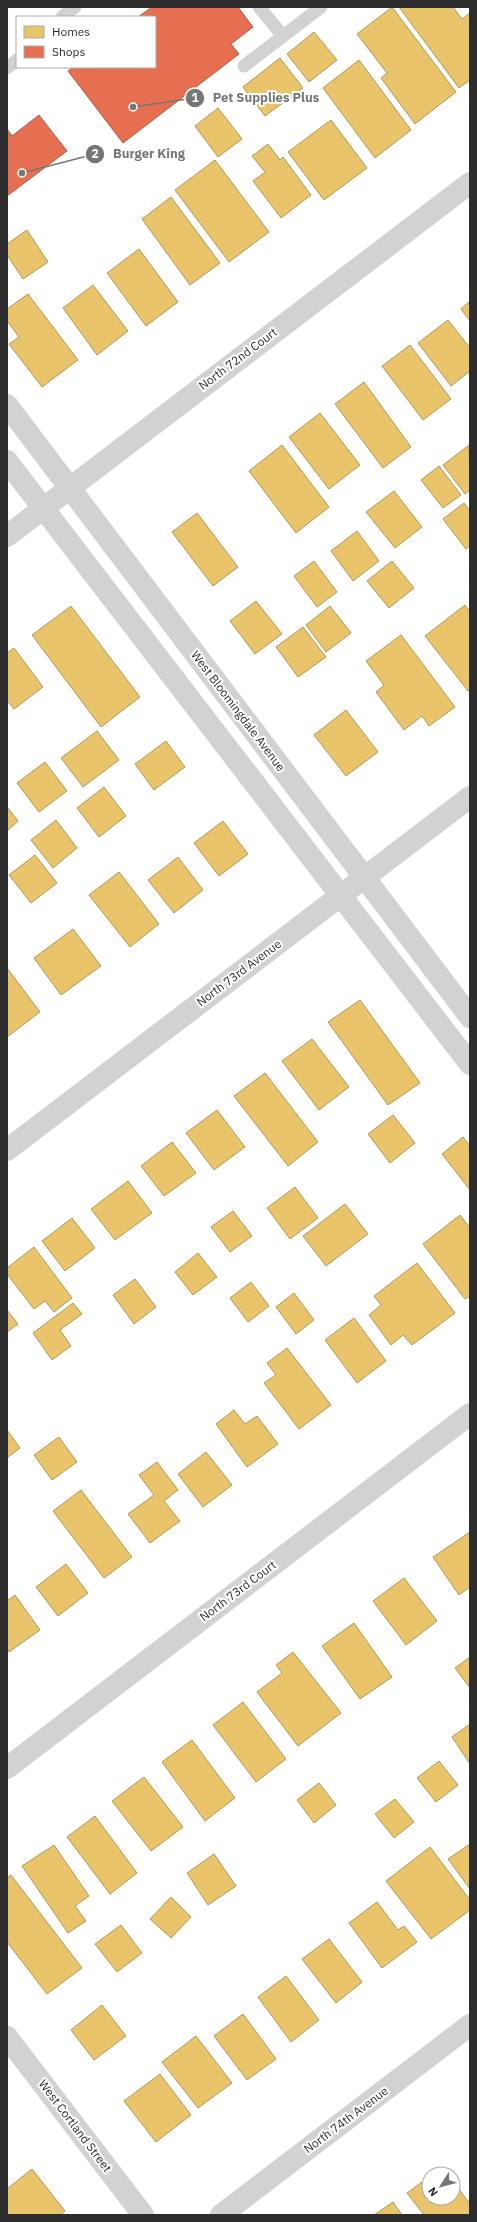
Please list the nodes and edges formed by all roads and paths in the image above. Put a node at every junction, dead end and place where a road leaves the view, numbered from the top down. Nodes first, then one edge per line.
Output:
1 (75, 7) edge
2 (259, 7) edge
3 (321, 7) edge
4 (63, 16) edge
5 (282, 36) junction
6 (16, 61) edge
7 (244, 66) dead end
8 (7, 68) edge
9 (470, 183) edge
10 (7, 405) edge
11 (7, 461) edge
12 (69, 488) junction
13 (43, 509) junction
14 (7, 536) edge
15 (470, 797) edge
16 (364, 878) junction
17 (342, 895) junction
18 (470, 1017) edge
19 (470, 1064) edge
20 (7, 1150) edge
21 (470, 1414) edge
22 (7, 1768) edge
23 (470, 2025) edge
24 (7, 2037) edge
25 (143, 2215) edge
26 (221, 2215) edge

1 - 4 lane
2 - 5 lane
3 - 5 lane
5 - 7 lane
6 - 8 lane
9 - 12 street, North 72nd Court
10 - 12 street, West Bloomingdale Avenue
11 - 13 street
12 - 13 street, North 72nd Court
12 - 16 street, West Bloomingdale Avenue
13 - 14 street, North 72nd Court
13 - 17 street
15 - 16 street, North 73rd Avenue
16 - 17 street, North 73rd Avenue
16 - 18 street, West Bloomingdale Avenue
17 - 19 street
17 - 20 street, North 73rd Avenue
21 - 22 street, North 73rd Court
23 - 26 street, North 74th Avenue
24 - 25 street, West Cortland Street

